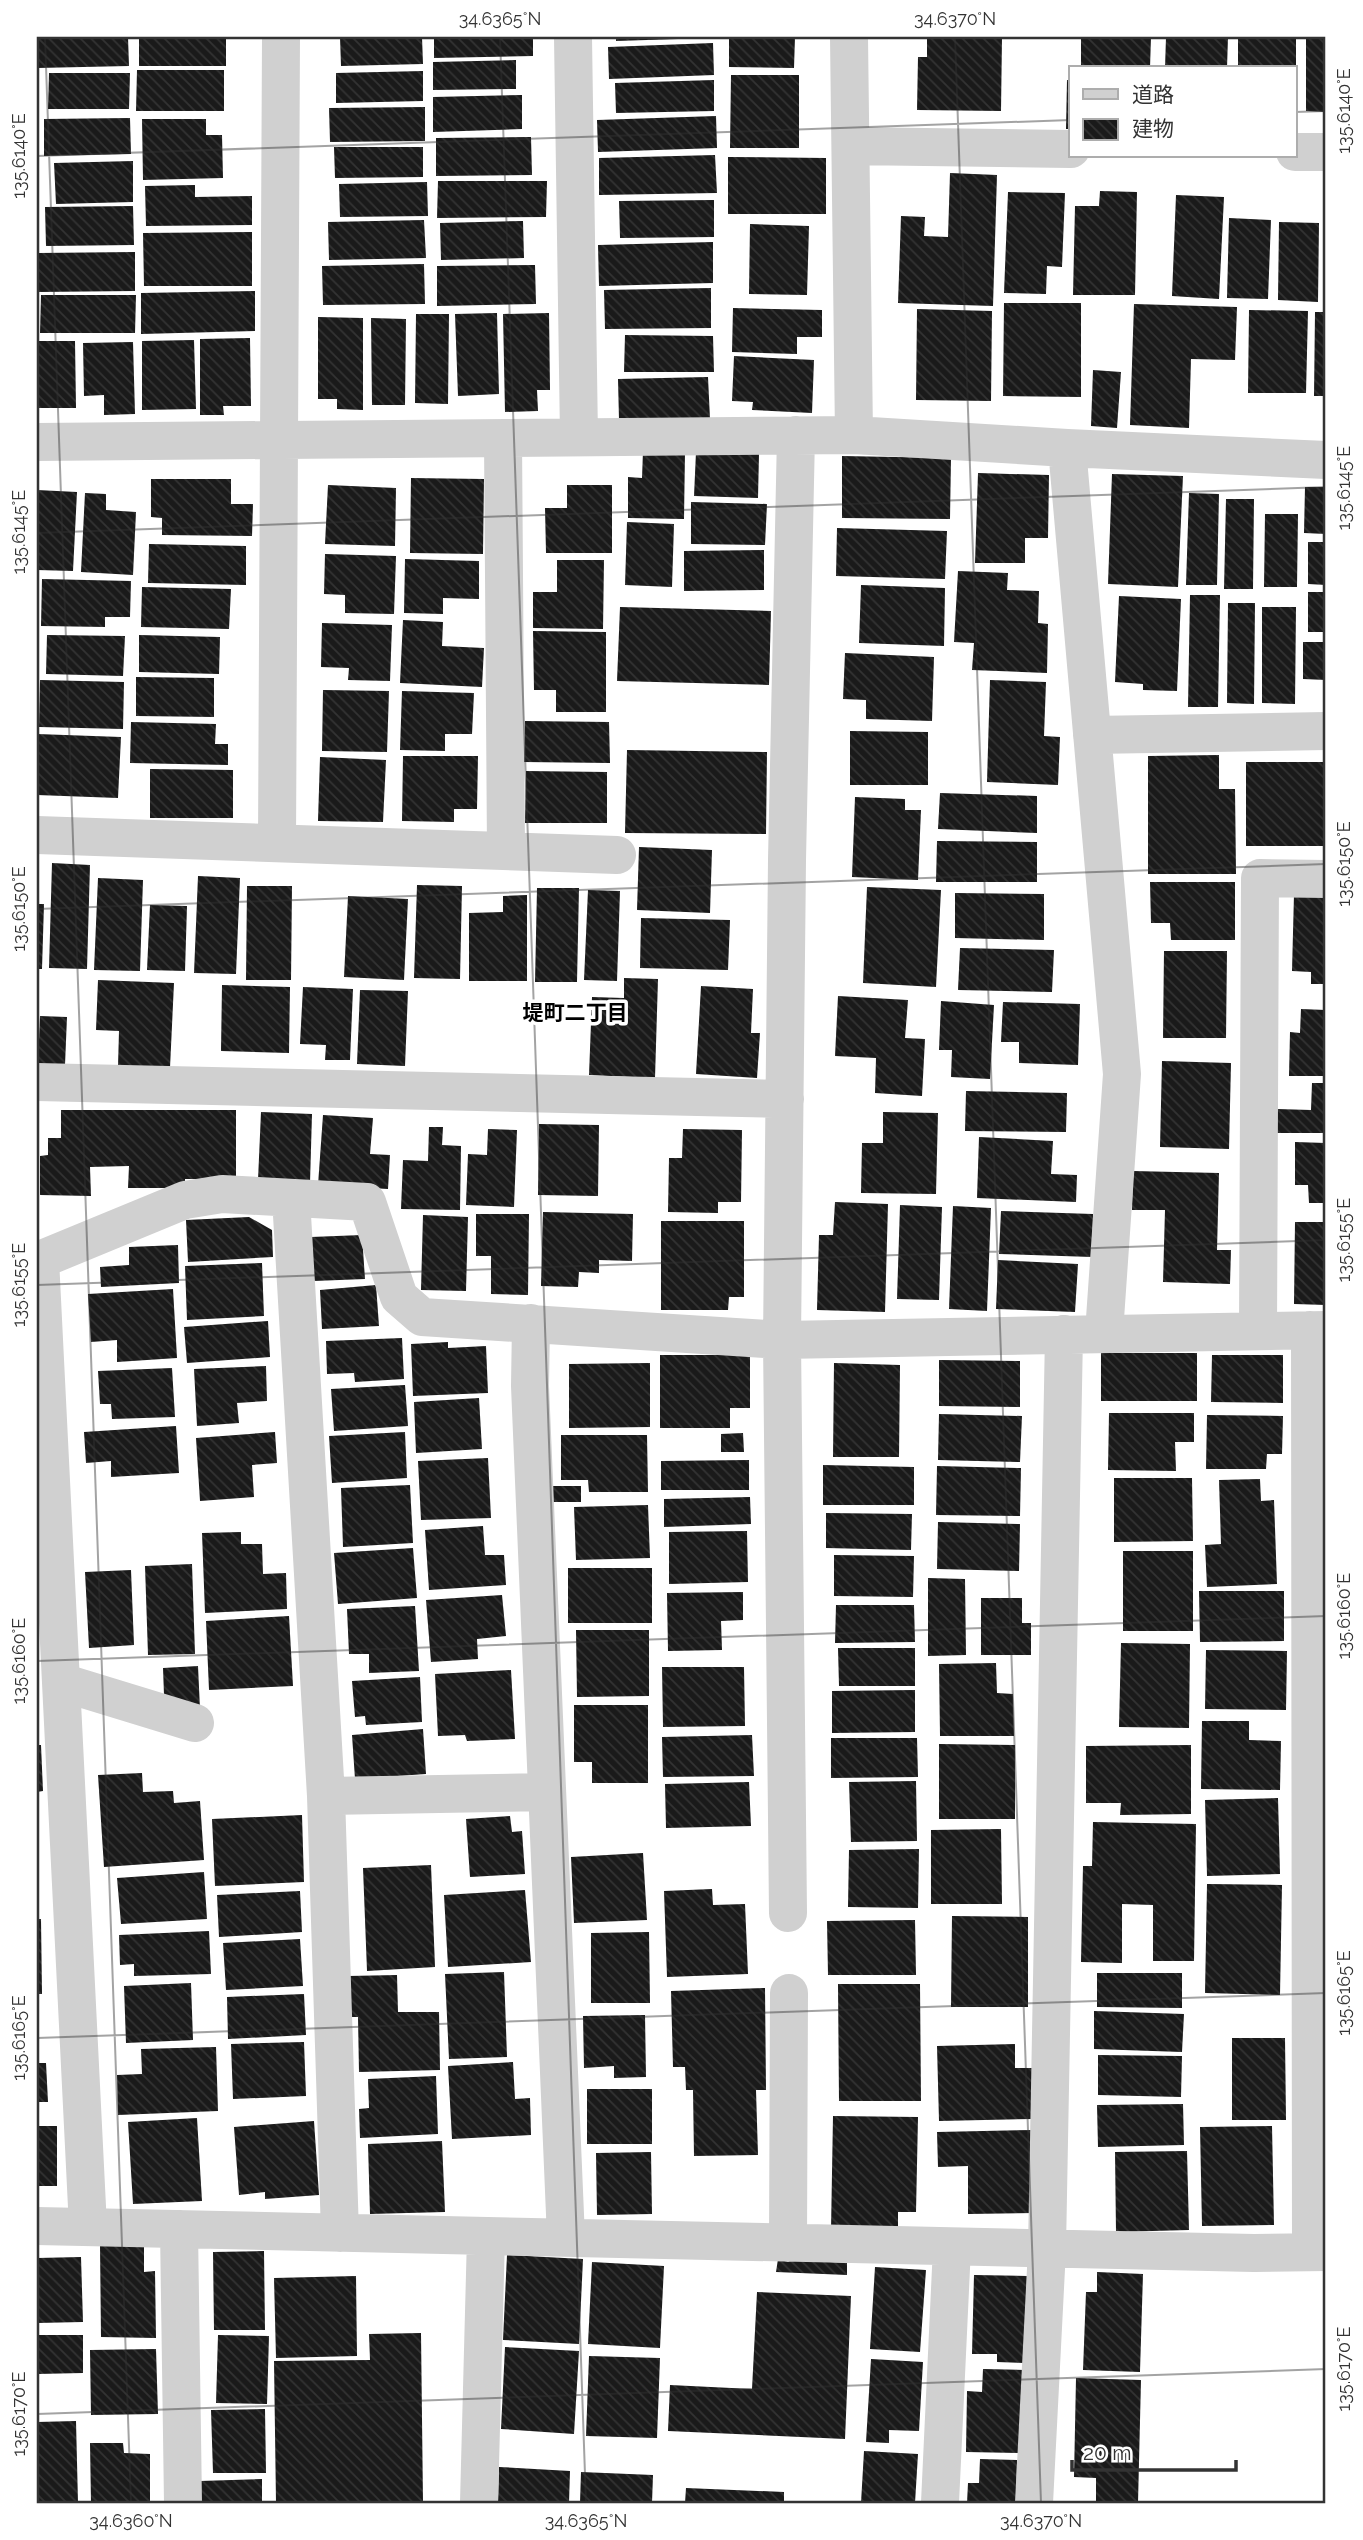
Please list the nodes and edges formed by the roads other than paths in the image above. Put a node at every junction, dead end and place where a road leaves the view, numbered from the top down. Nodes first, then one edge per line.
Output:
1 (281, 37) edge
2 (573, 37) edge
3 (849, 37) edge
4 (851, 146) junction
5 (1069, 149) edge
6 (1296, 152) edge
7 (1326, 152) edge
8 (796, 435) junction
9 (854, 435) junction
10 (579, 437) junction
11 (503, 438) junction
12 (279, 440) junction
13 (37, 442) edge
14 (1067, 448) junction
15 (1326, 460) edge
16 (1326, 731) edge
17 (1091, 735) junction
18 (37, 835) edge
19 (277, 843) junction
20 (506, 851) junction
21 (617, 855) dead end
22 (1326, 879) edge
23 (37, 1082) edge
24 (785, 1100) junction
25 (291, 1198) junction
26 (38, 1260) edge
27 (531, 1323) junction
28 (1318, 1330) edge
29 (1258, 1331) junction
30 (1104, 1333) junction
31 (1064, 1334) junction
32 (782, 1340) junction
33 (61, 1682) junction
34 (195, 1723) dead end
35 (547, 1792) junction
36 (326, 1796) junction
37 (788, 1913) dead end
38 (789, 1993) dead end
39 (37, 2226) edge
40 (88, 2227) junction
41 (178, 2229) junction
42 (340, 2233) junction
43 (486, 2236) junction
44 (566, 2238) junction
45 (788, 2243) junction
46 (952, 2247) junction
47 (1047, 2249) junction
48 (1319, 2252) edge
49 (183, 2503) edge
50 (479, 2503) edge
51 (940, 2503) edge
52 (1034, 2503) edge

1 - 12 street
2 - 10 street
3 - 4 street
4 - 5 street
4 - 9 street
6 - 7 street
8 - 9 street
8 - 10 street
8 - 24 street
9 - 14 street
10 - 11 street
11 - 12 street
11 - 20 street
12 - 13 street
12 - 19 street
14 - 15 street
14 - 17 street
16 - 17 street
17 - 30 street
18 - 19 street
19 - 20 street
20 - 21 street
22 - 29 street
23 - 24 street
24 - 32 street
25 - 26 street
25 - 27 street
25 - 36 street
26 - 33 street
27 - 32 street
27 - 35 street
28 - 29 street
28 - 48 street
29 - 30 street
30 - 31 street
31 - 32 street
31 - 47 street
32 - 37 street
33 - 34 street
33 - 40 street
35 - 36 street
35 - 44 street
36 - 42 street
38 - 45 street
39 - 40 street
40 - 41 street
41 - 42 street
41 - 49 street
42 - 43 street
43 - 44 street
43 - 50 street
44 - 45 street
45 - 46 street
46 - 47 street
46 - 51 street
47 - 48 street
47 - 52 street

